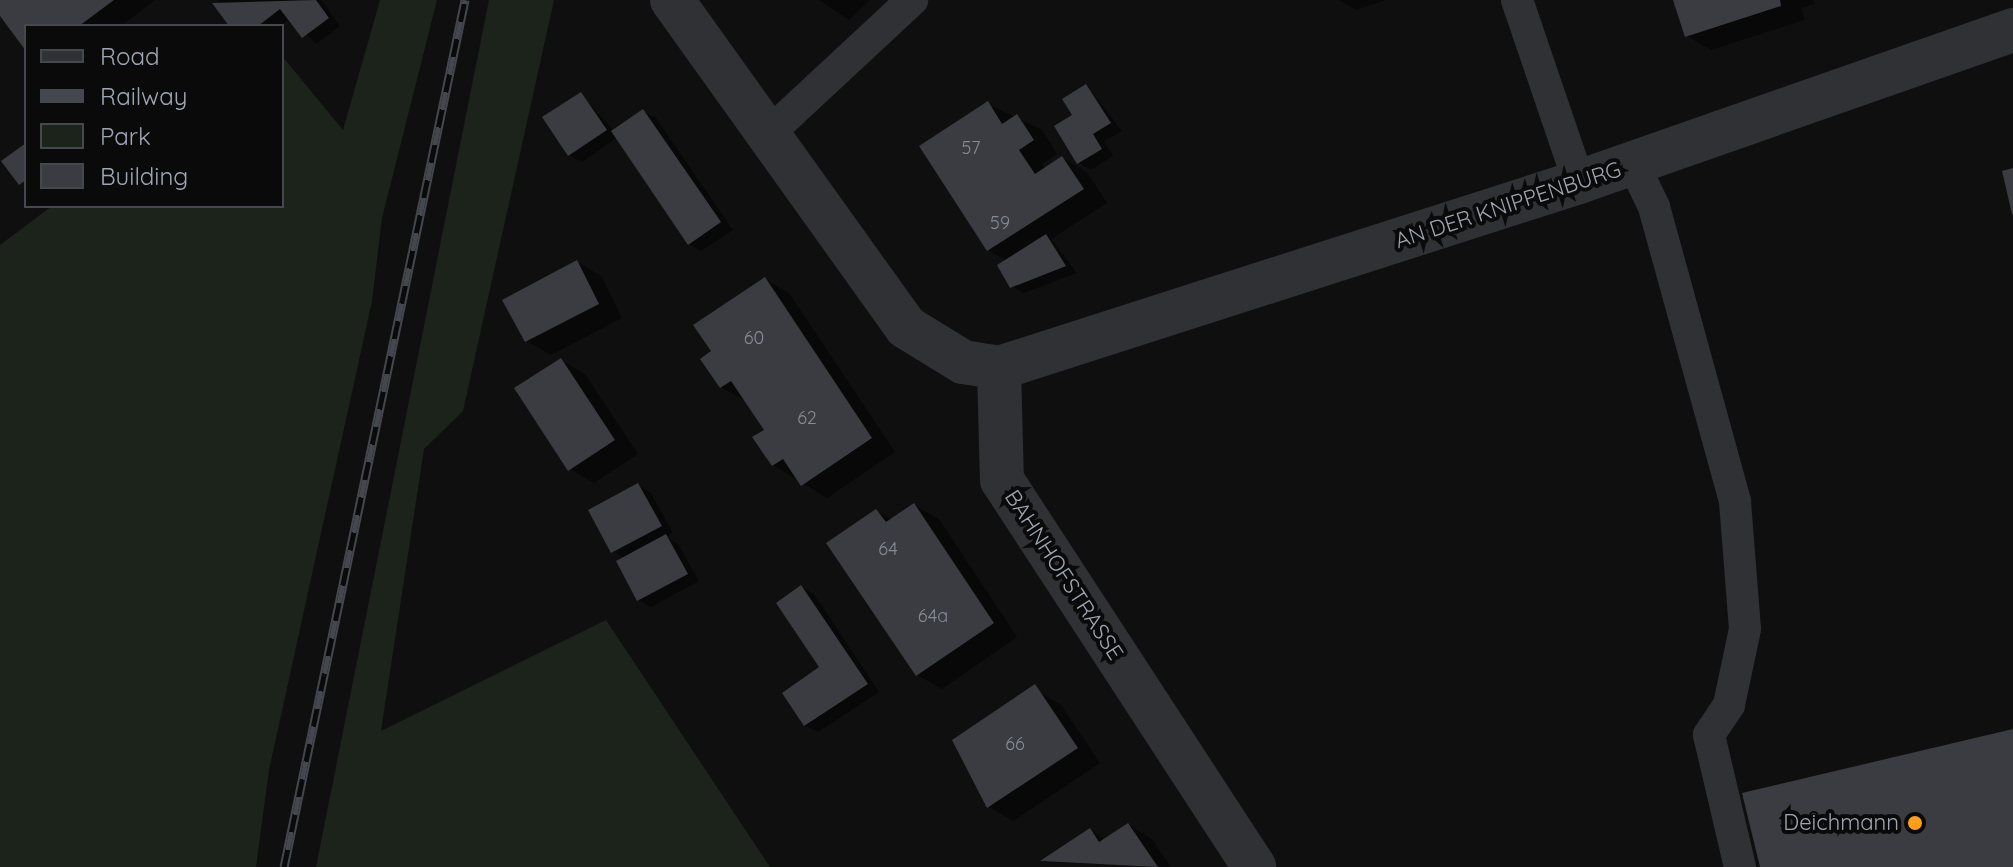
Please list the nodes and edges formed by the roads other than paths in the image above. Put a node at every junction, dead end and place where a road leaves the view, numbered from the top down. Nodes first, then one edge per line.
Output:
1 (672, 0) edge
2 (912, 0) edge
3 (1517, 0) edge
4 (2013, 30) edge
5 (768, 134) junction
6 (1633, 163) junction
7 (1579, 182) junction
8 (999, 368) junction
9 (1254, 867) edge
10 (1740, 867) edge

1 - 5 street
2 - 5 lane
3 - 7 lane
4 - 6 street, AN DER KNIPPENBURG
5 - 8 street
6 - 7 street, AN DER KNIPPENBURG
6 - 10 lane
7 - 8 street, AN DER KNIPPENBURG
8 - 9 street, BAHNHOFSTRASSE

